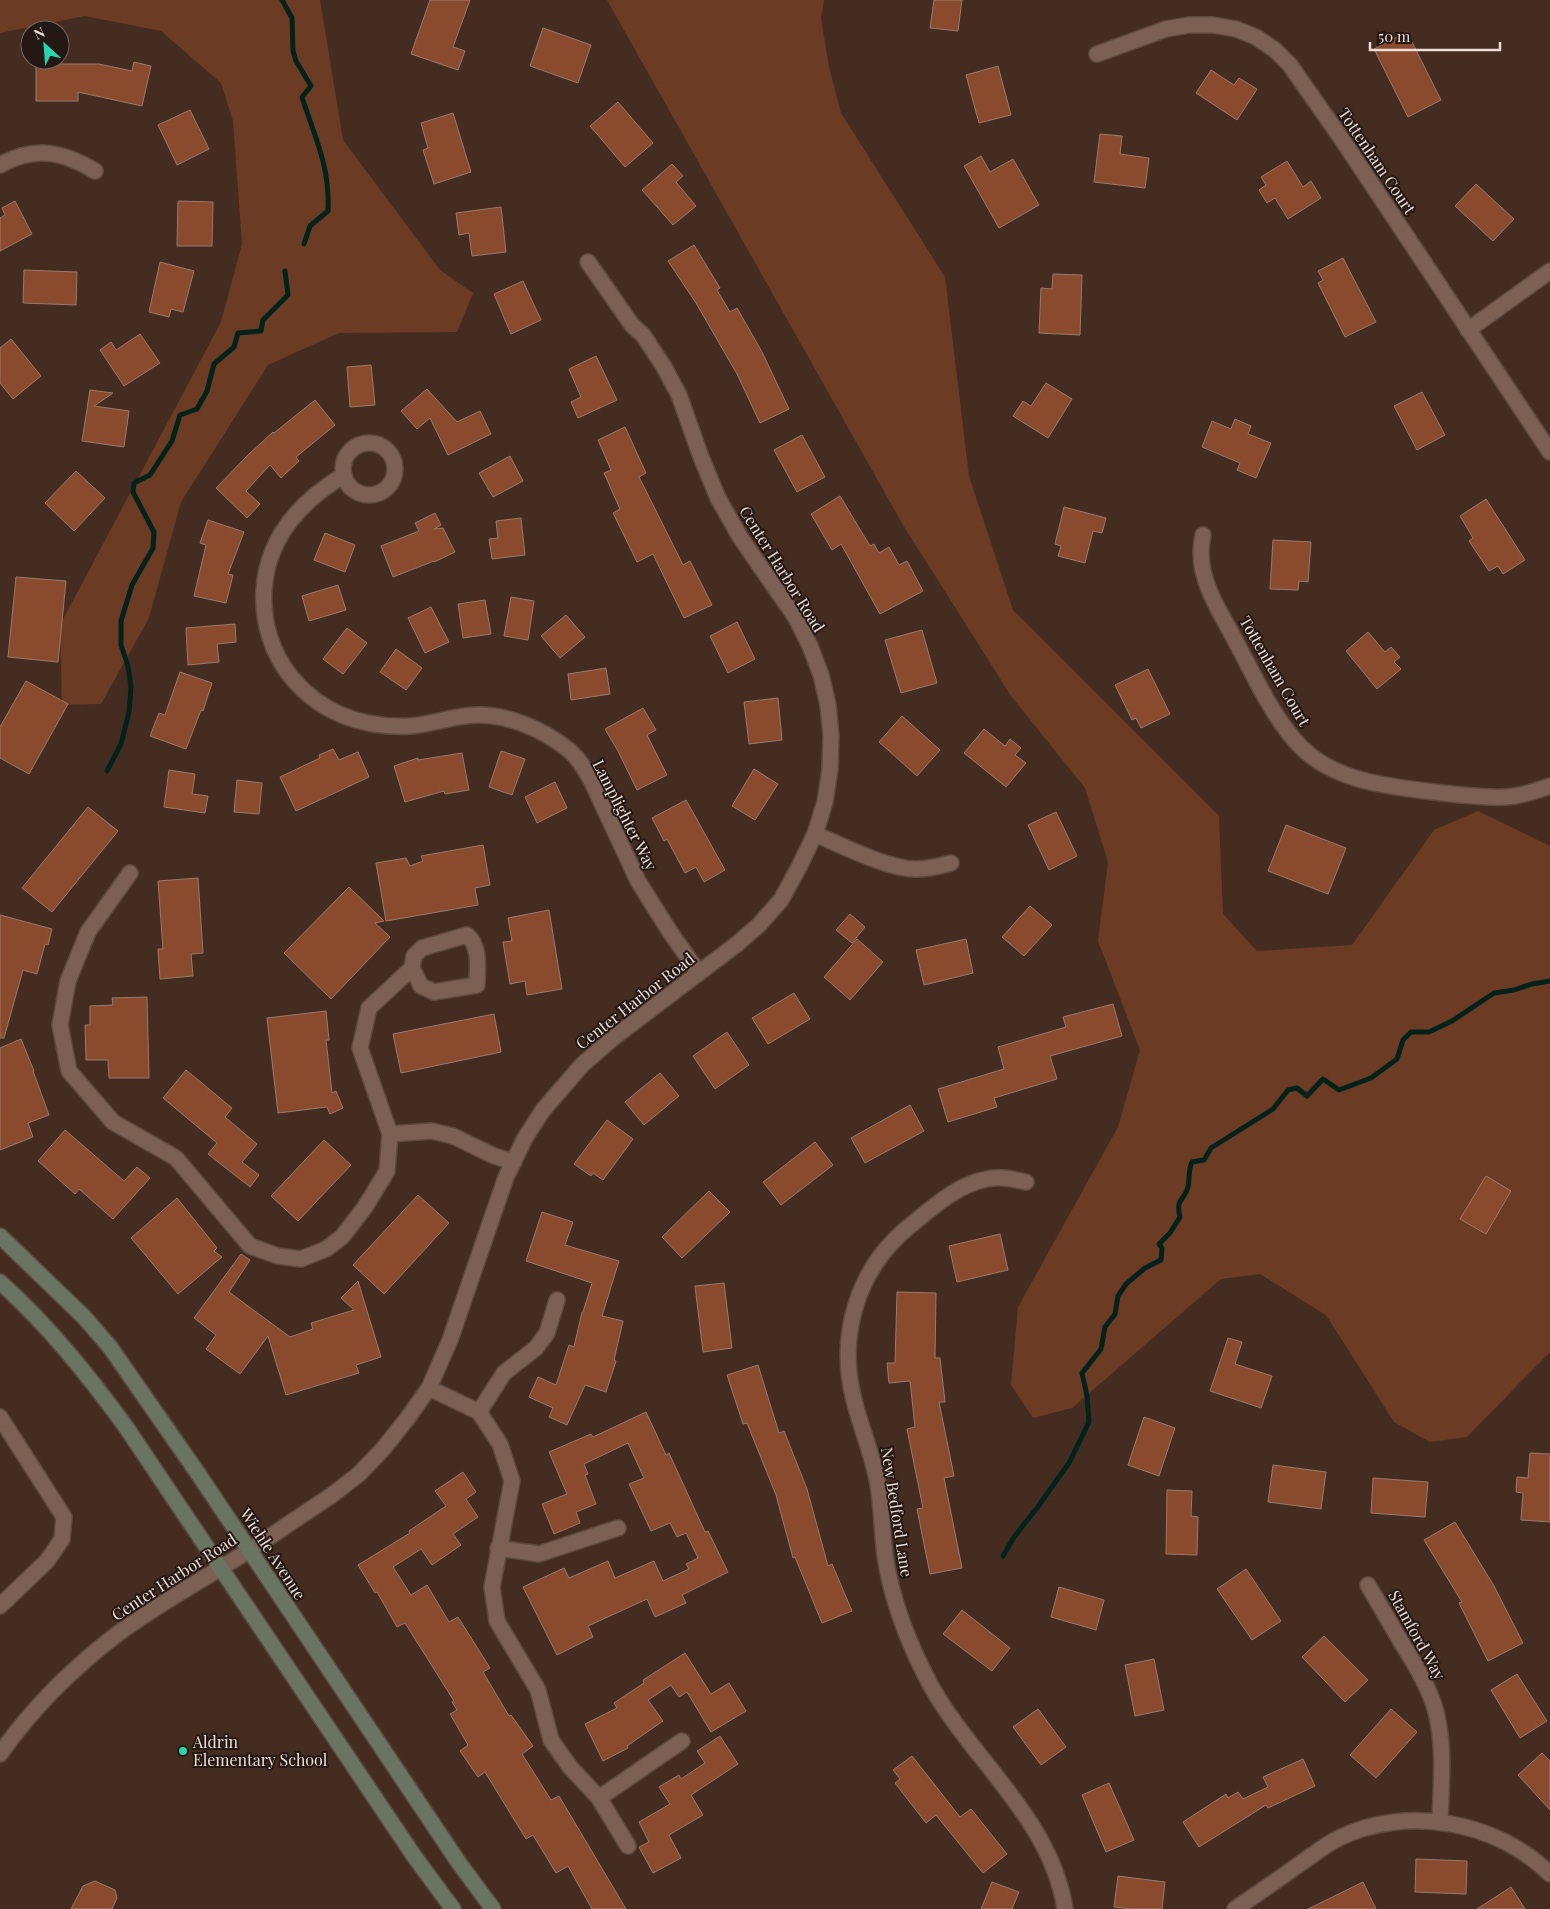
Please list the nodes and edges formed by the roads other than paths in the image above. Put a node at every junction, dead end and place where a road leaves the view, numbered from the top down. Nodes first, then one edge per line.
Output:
1 (1097, 54) dead end
2 (0, 165) edge
3 (95, 171) dead end
4 (588, 262) dead end
5 (1550, 271) edge
6 (1468, 330) junction
7 (1550, 452) edge
8 (344, 475) dead end
9 (1203, 535) dead end
10 (1550, 786) edge
11 (815, 834) junction
12 (951, 863) dead end
13 (130, 873) dead end
14 (412, 968) junction
15 (699, 973) junction
16 (390, 1134) junction
17 (514, 1162) junction
18 (1026, 1182) dead end
19 (0, 1236) edge
20 (0, 1282) edge
21 (557, 1300) dead end
22 (429, 1388) junction
23 (479, 1412) junction
24 (0, 1417) edge
25 (618, 1528) dead end
26 (498, 1548) junction
27 (250, 1550) junction
28 (221, 1568) junction
29 (1368, 1585) dead end
30 (0, 1606) edge
31 (682, 1741) dead end
32 (0, 1754) edge
33 (599, 1798) junction
34 (1440, 1822) junction
35 (628, 1846) dead end
36 (1550, 1874) edge
37 (453, 1909) edge
38 (494, 1909) edge
39 (1065, 1909) edge
40 (1235, 1909) edge

1 - 6 street, Tottenham Court
2 - 3 street
4 - 11 street, Center Harbor Road
5 - 6 street
6 - 7 street, Tottenham Court
8 - 15 street, Lamplighter Way
9 - 10 street, Tottenham Court
11 - 12 street
11 - 15 street, Center Harbor Road
13 - 16 street
14 - 14 street
14 - 16 street
15 - 17 street, Center Harbor Road
16 - 17 street
17 - 22 street, Center Harbor Road
18 - 39 street, New Bedford Lane
19 - 27 main road, Wiehle Avenue
20 - 28 main road
21 - 23 street
22 - 23 street
22 - 27 street, Center Harbor Road
23 - 26 street
24 - 30 street
25 - 26 street
26 - 33 street
27 - 28 street, Center Harbor Road
27 - 38 main road, Wiehle Avenue
28 - 32 street, Center Harbor Road
28 - 37 main road
29 - 34 street, Stamford Way
31 - 33 street
33 - 35 street
34 - 36 street
34 - 40 street

